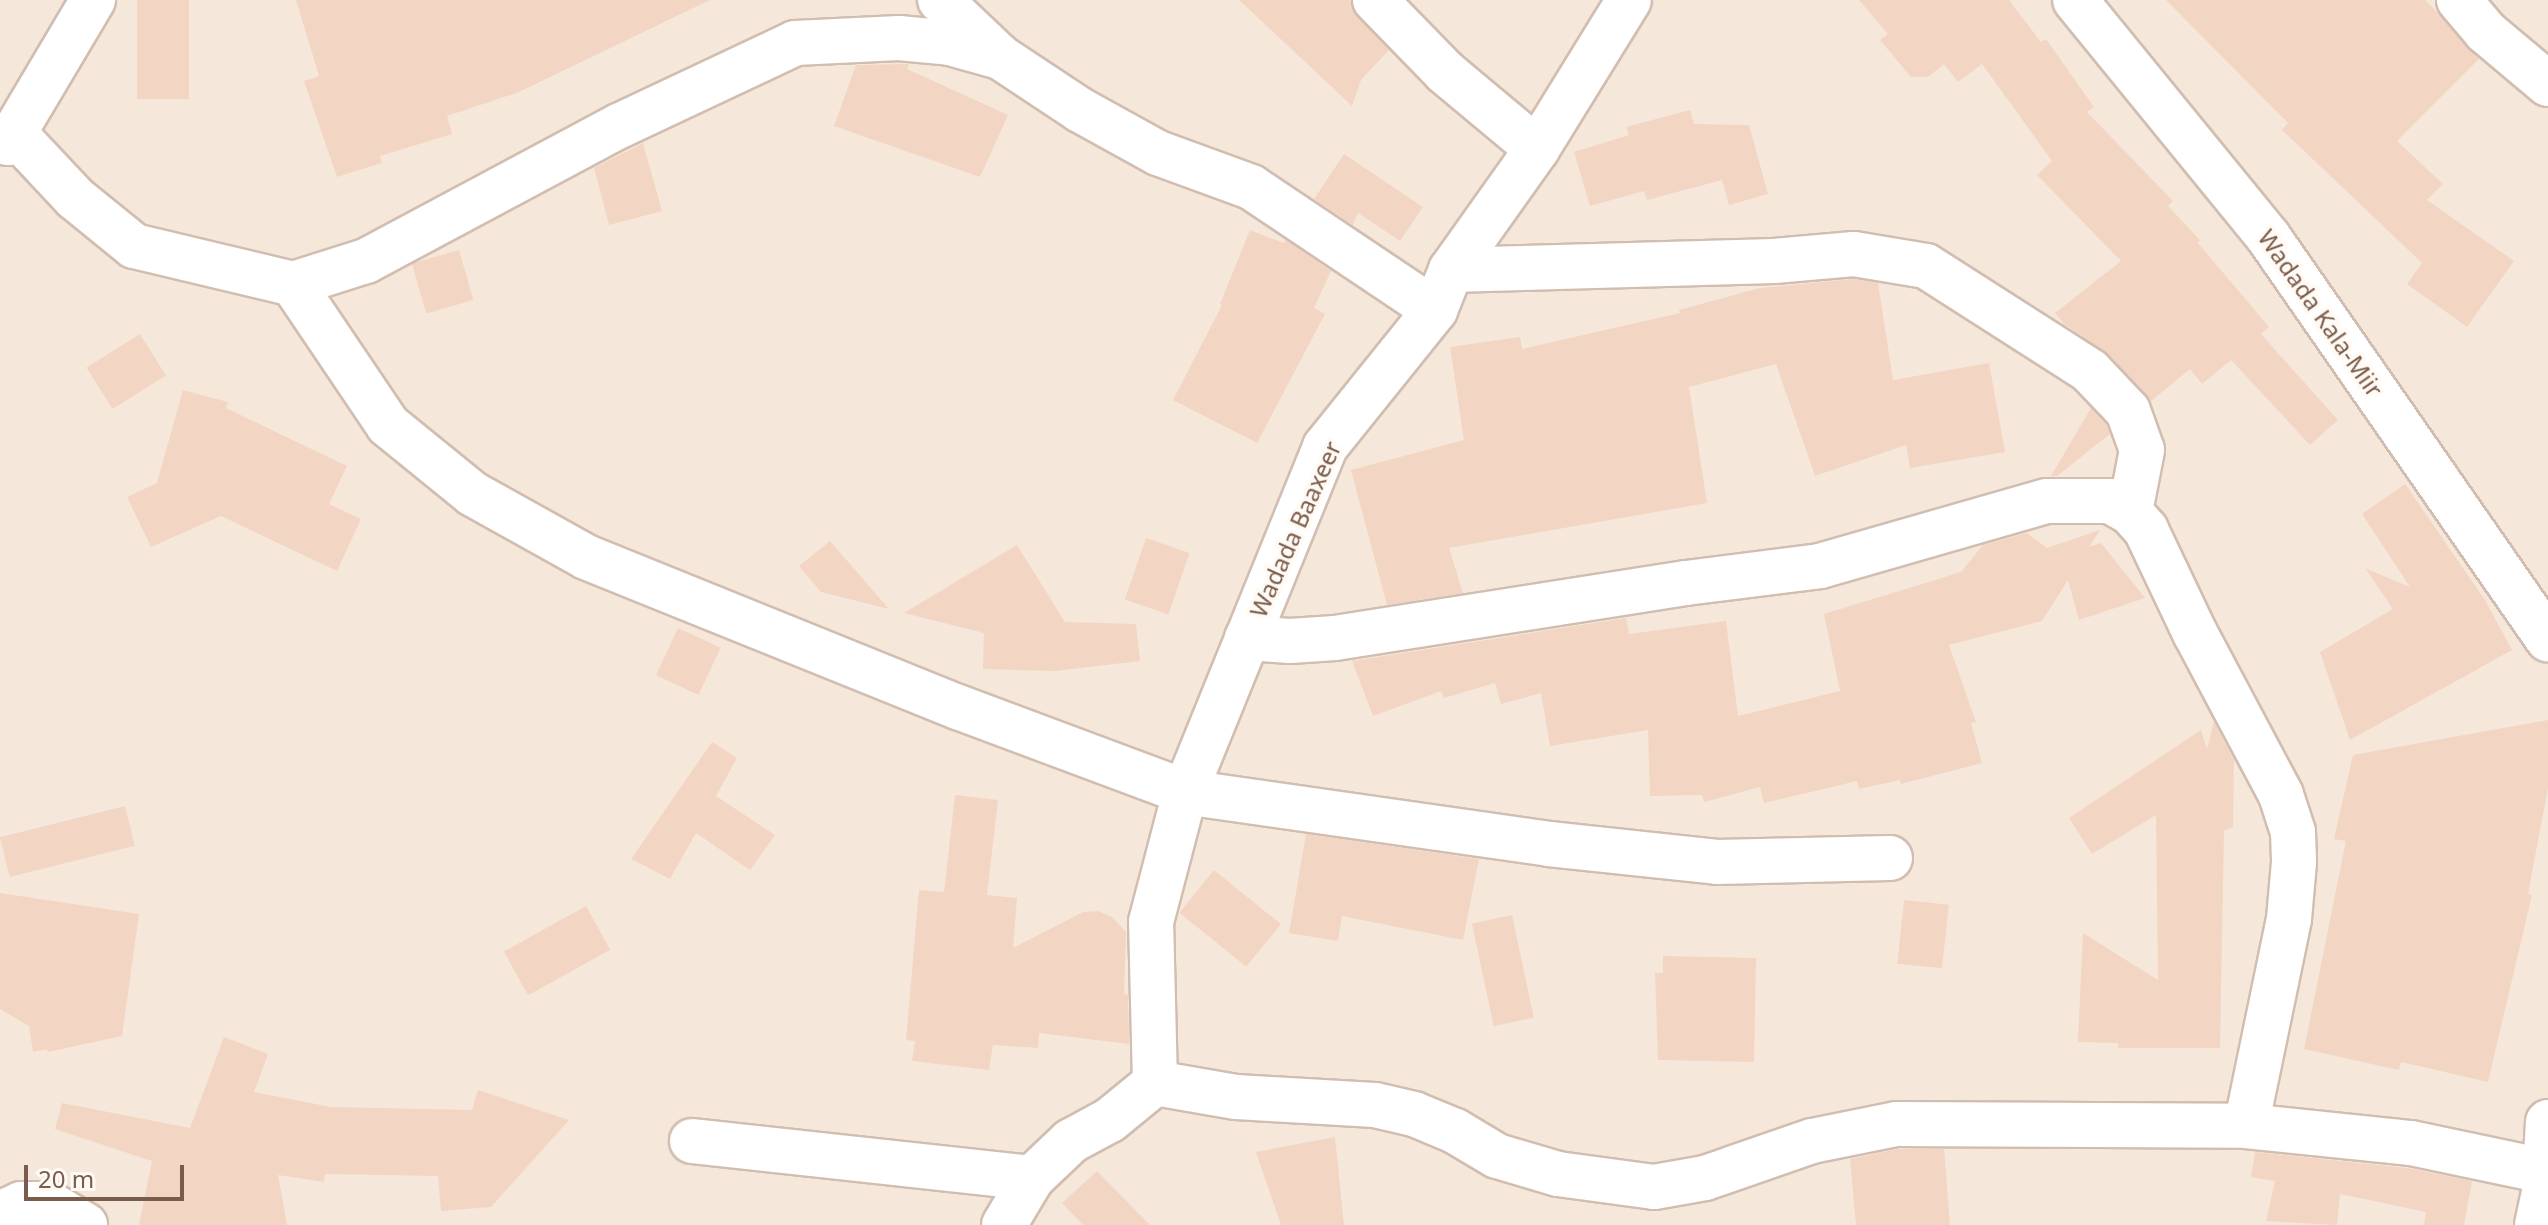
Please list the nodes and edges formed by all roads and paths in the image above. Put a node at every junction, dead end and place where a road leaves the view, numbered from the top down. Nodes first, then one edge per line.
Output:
1 (93, 0) edge
2 (940, 0) edge
3 (1375, 0) edge
4 (1629, 0) edge
5 (2075, 0) edge
6 (2459, 0) edge
7 (1000, 57) junction
8 (2548, 84) edge
9 (9, 126) edge
10 (1537, 149) junction
11 (293, 284) junction
12 (1443, 290) junction
13 (2130, 512) junction
14 (1247, 638) junction
15 (2548, 639) edge
16 (1185, 792) junction
17 (1890, 858) dead end
18 (1155, 1083) junction
19 (2548, 1122) edge
20 (2246, 1126) junction
21 (692, 1141) dead end
22 (2544, 1171) junction
23 (1032, 1178) junction
24 (0, 1214) edge
25 (85, 1225) edge
26 (1004, 1225) edge
27 (2537, 1225) edge

1 - 9 street
2 - 7 street
3 - 10 street
4 - 10 street, Wadada Baaxeer
5 - 15 street, Wadada Kala-Miir
6 - 8 street
7 - 11 street
7 - 12 street
9 - 11 street
10 - 12 street, Wadada Baaxeer
11 - 16 street
12 - 13 street
12 - 14 street, Wadada Baaxeer
13 - 14 street
13 - 20 street
14 - 16 street, Wadada Baaxeer
16 - 17 street
16 - 18 street, Wadada Baaxeer
18 - 20 street
18 - 23 street
19 - 22 street
20 - 22 street
21 - 23 street
22 - 27 street
23 - 26 street
24 - 25 street

